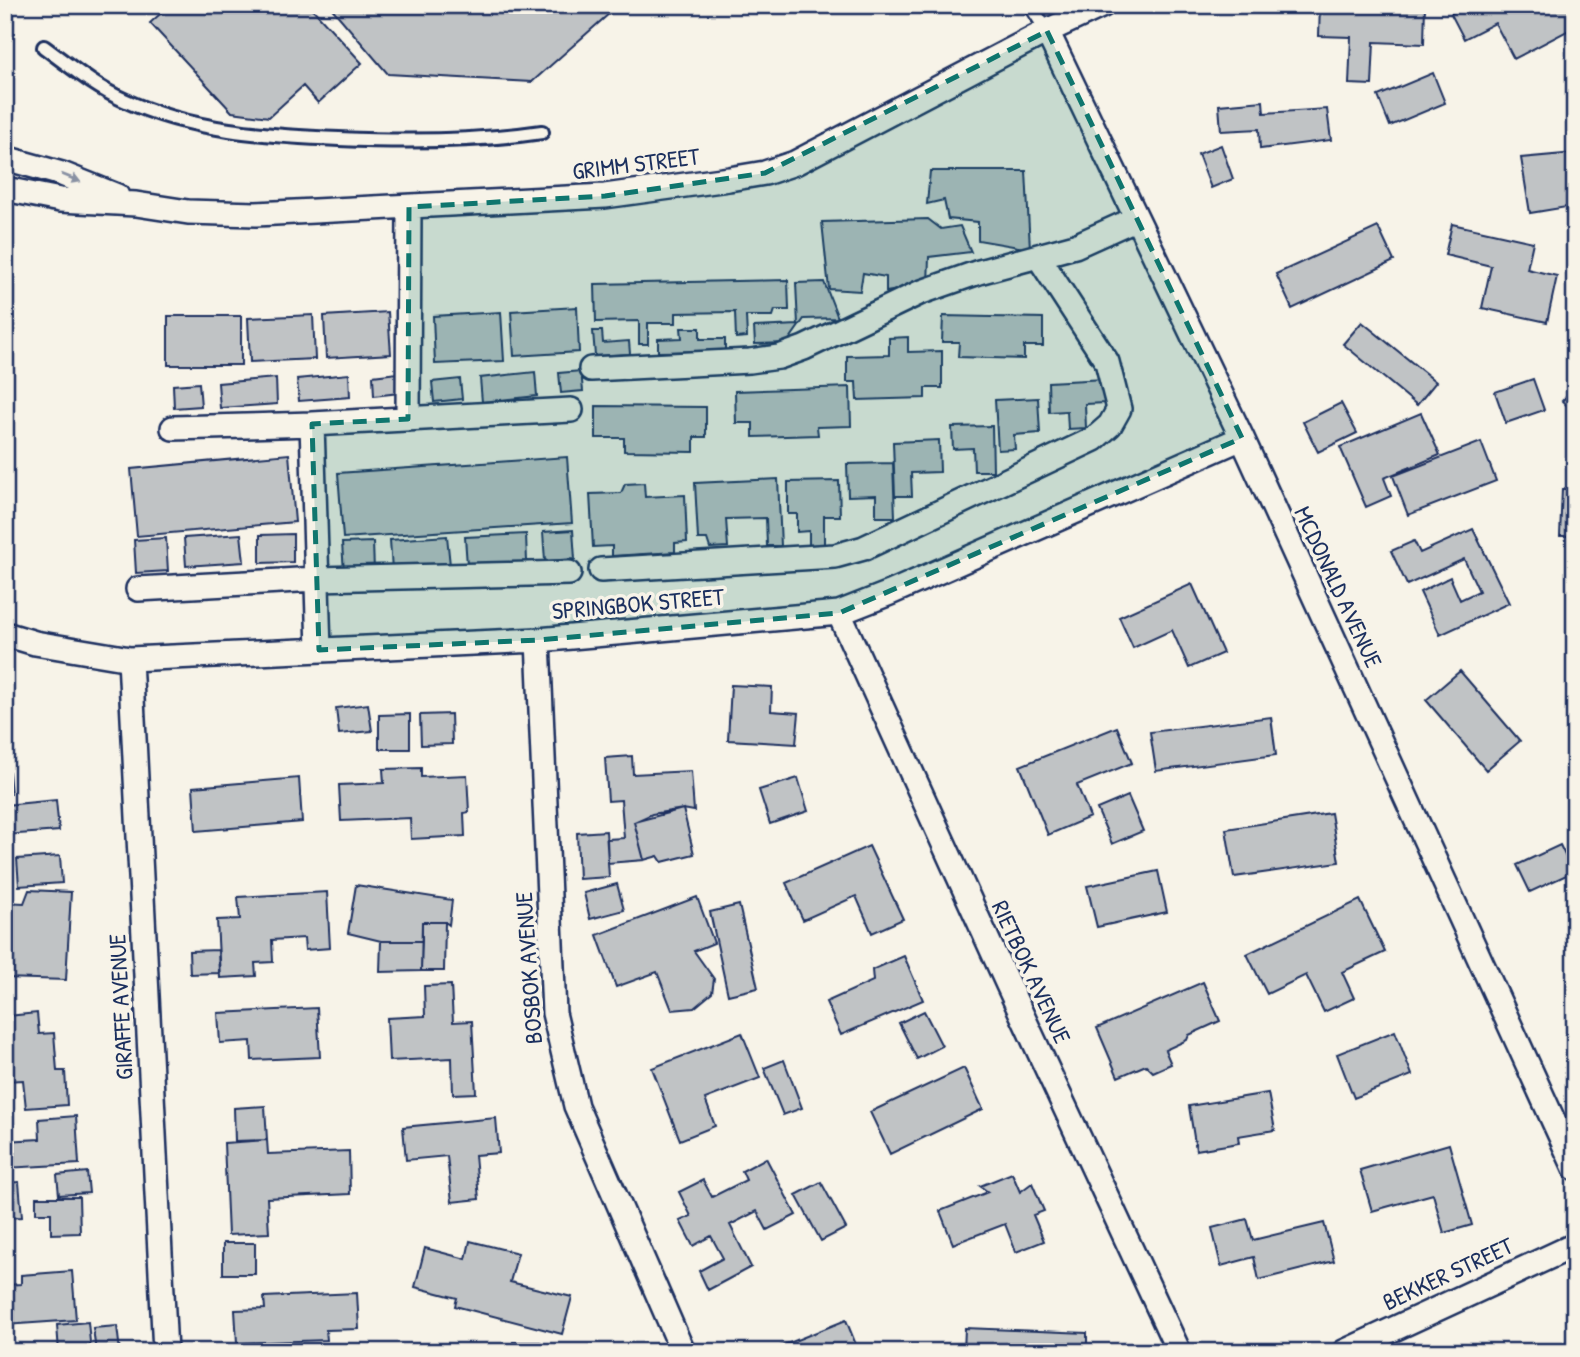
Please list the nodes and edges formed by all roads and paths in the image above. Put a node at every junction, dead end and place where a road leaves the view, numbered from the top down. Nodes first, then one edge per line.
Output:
1 (1030, 5) edge
2 (1103, 5) edge
3 (1047, 31) junction
4 (44, 47) dead end
5 (542, 132) dead end
6 (5, 158) edge
7 (5, 189) edge
8 (136, 204) junction
9 (409, 207) junction
10 (1135, 219) junction
11 (1038, 257) junction
12 (591, 369) dead end
13 (571, 410) dead end
14 (408, 419) junction
15 (312, 424) junction
16 (173, 428) dead end
17 (1242, 438) junction
18 (601, 570) dead end
19 (569, 573) dead end
20 (316, 579) junction
21 (138, 589) dead end
22 (839, 612) junction
23 (5, 634) edge
24 (538, 640) junction
25 (320, 650) junction
26 (130, 659) junction
27 (1575, 1168) edge
28 (1575, 1245) edge
29 (165, 1352) edge
30 (683, 1352) edge
31 (1179, 1352) edge
32 (1344, 1352) edge

1 - 3 lane
2 - 3 street, GRIMM STREET
3 - 9 street, GRIMM STREET
3 - 10 street, MCDONALD AVENUE
4 - 5 lane
6 -> 8 street, GRIMM STREET
7 - 8 street, GRIMM STREET
8 - 9 street, GRIMM STREET
9 - 14 street
10 - 11 street
10 - 17 street, MCDONALD AVENUE
11 - 12 street
11 - 18 street
13 - 14 street
14 - 15 street
15 - 16 street
15 - 20 street
17 - 22 street, SPRINGBOK STREET
17 - 27 street, MCDONALD AVENUE
19 - 20 street
20 - 21 street
20 - 25 street
22 - 24 street, SPRINGBOK STREET
22 - 31 street, RIETBOK AVENUE
23 - 26 street, SPRINGBOK STREET
24 - 25 street, SPRINGBOK STREET
24 - 30 street, BOSBOK AVENUE
25 - 26 street, SPRINGBOK STREET
26 - 29 street, GIRAFFE AVENUE
28 - 32 street, BEKKER STREET

